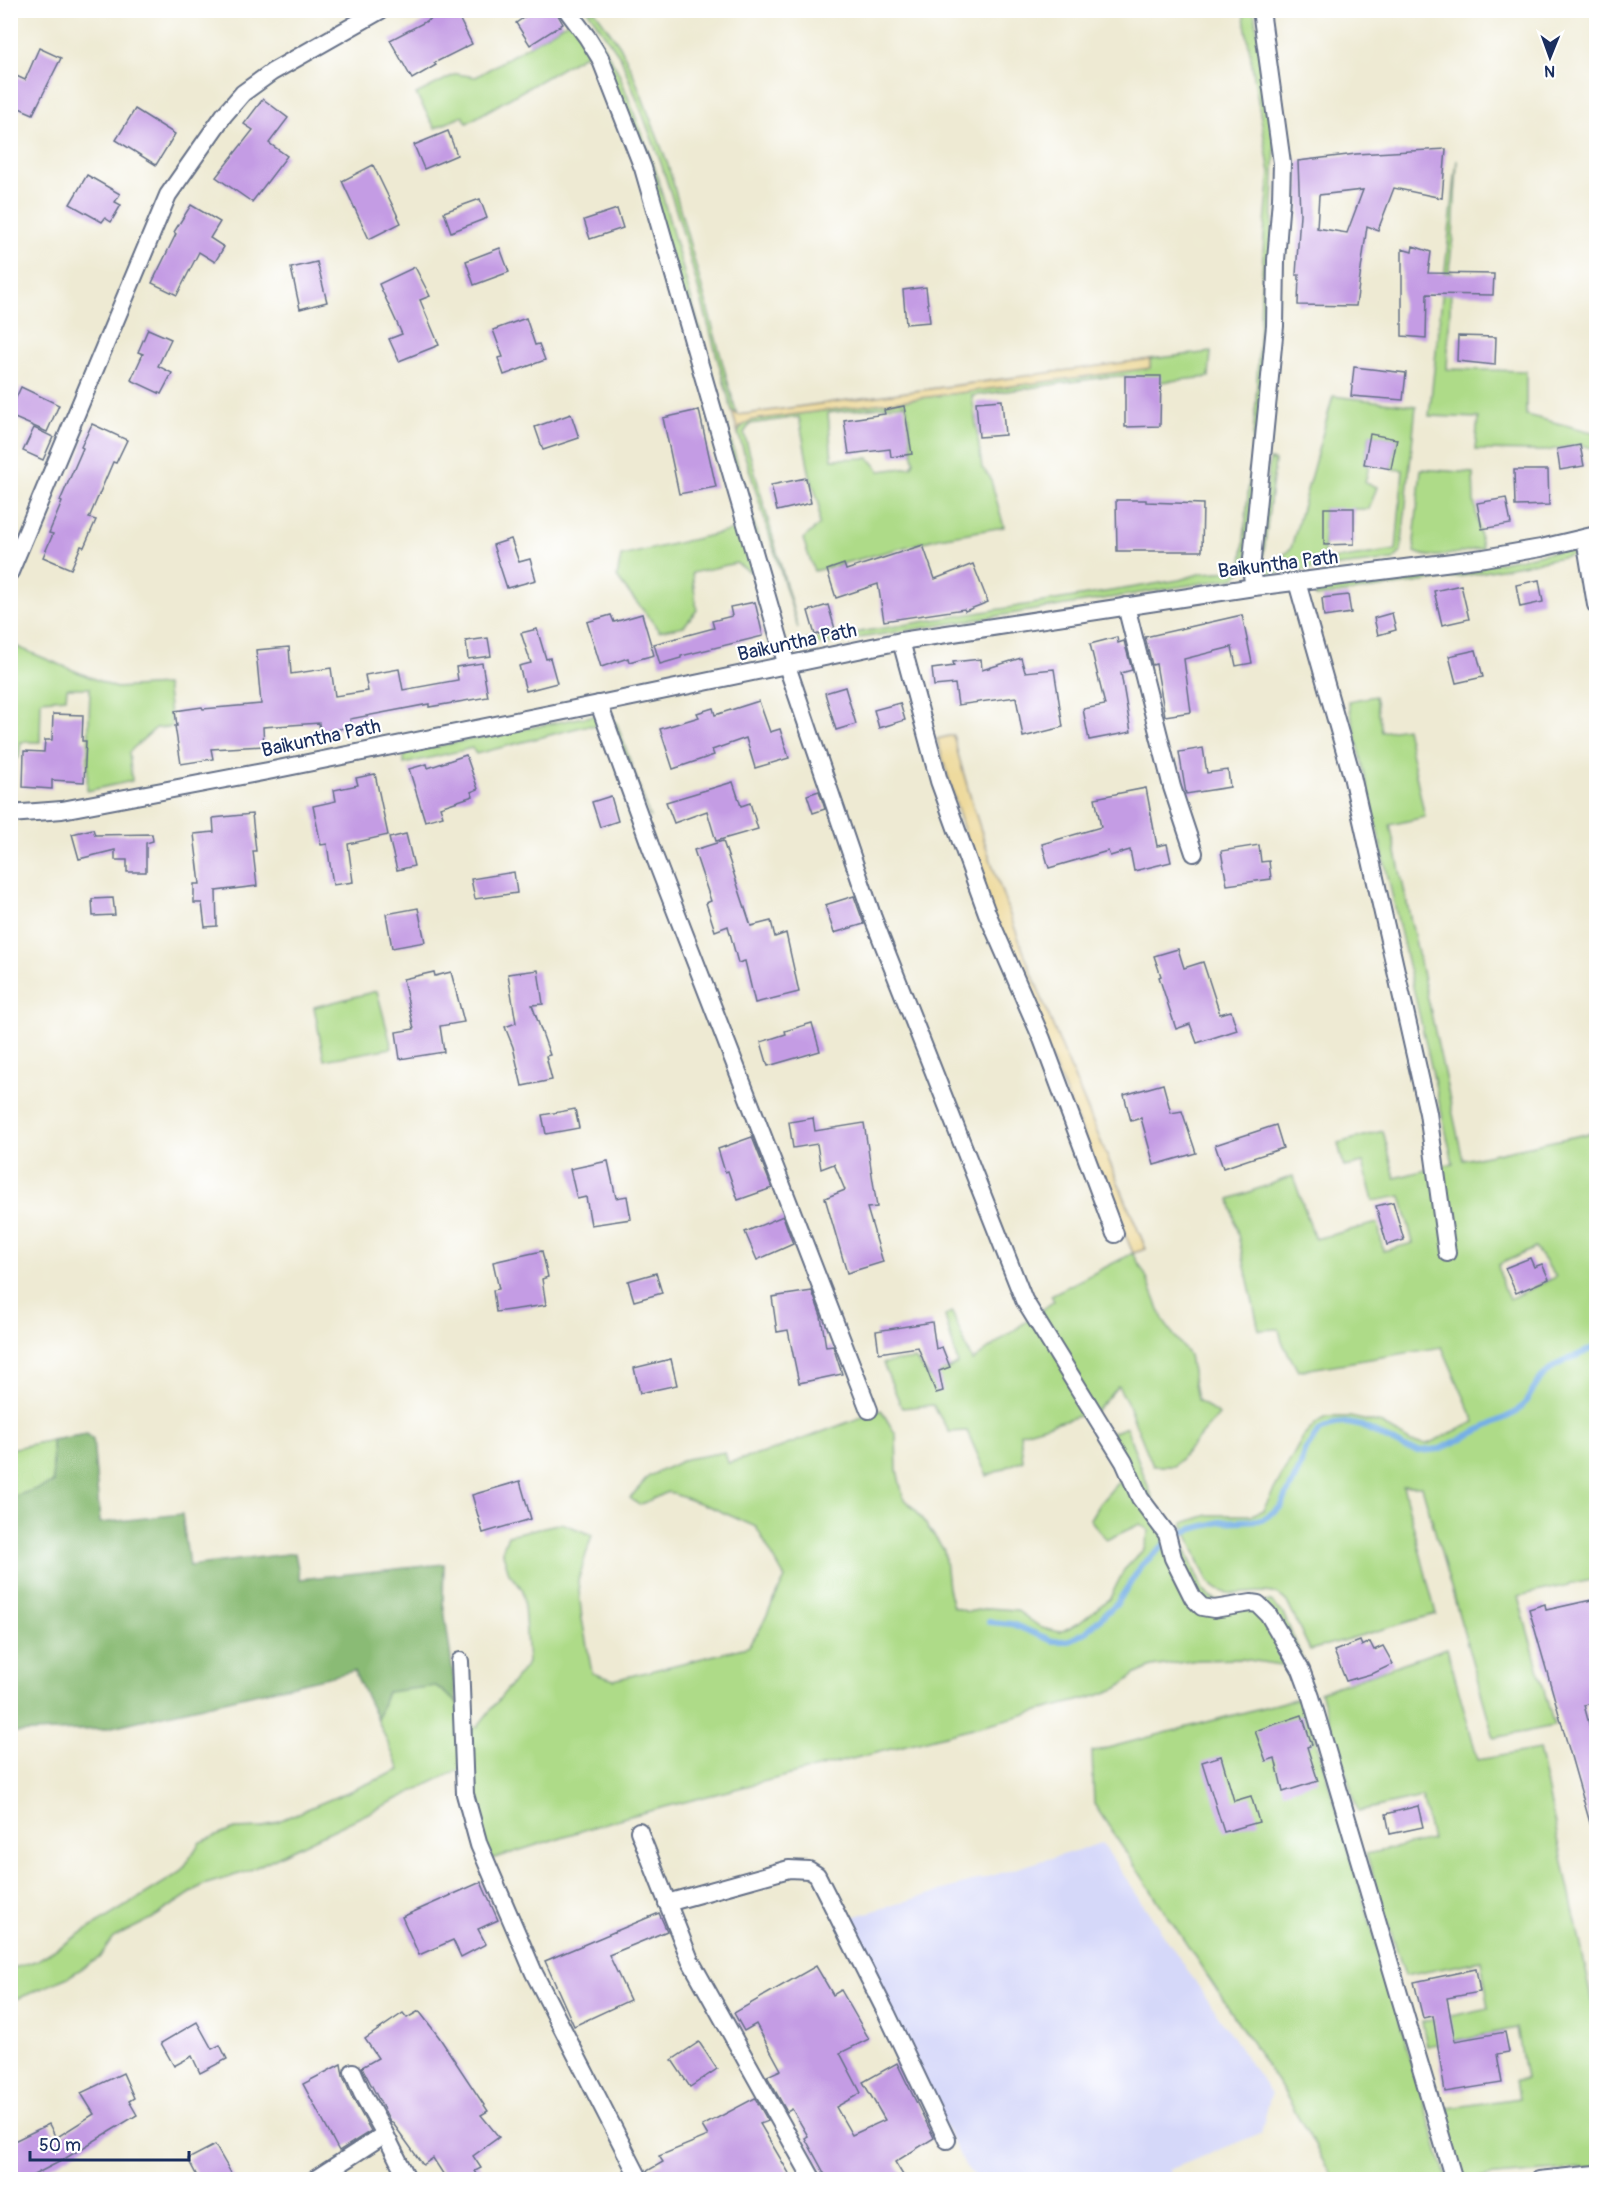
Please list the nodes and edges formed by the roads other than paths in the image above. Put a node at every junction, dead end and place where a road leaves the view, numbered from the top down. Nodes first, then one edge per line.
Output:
1 (381, 10) edge
2 (567, 10) edge
3 (1261, 10) edge
4 (1590, 536) edge
5 (10, 572) edge
6 (1297, 582) junction
7 (1254, 587) junction
8 (1596, 605) edge
9 (1126, 606) junction
10 (901, 641) junction
11 (787, 666) junction
12 (599, 705) junction
13 (10, 814) edge
14 (1194, 852) dead end
15 (1115, 1234) dead end
16 (1447, 1253) dead end
17 (869, 1410) dead end
18 (460, 1661) dead end
19 (639, 1831) dead end
20 (667, 1903) junction
21 (353, 2072) dead end
22 (385, 2134) junction
23 (947, 2140) dead end
24 (1586, 2176) edge
25 (314, 2180) edge
26 (408, 2180) edge
27 (640, 2180) edge
28 (813, 2180) edge
29 (1454, 2180) edge
30 (1539, 2180) edge

1 - 5 street
2 - 11 street
3 - 7 street
4 - 6 street, Baikuntha Path
4 - 8 street
6 - 7 street, Baikuntha Path
6 - 16 street
7 - 9 street, Baikuntha Path
9 - 10 street, Baikuntha Path
9 - 14 street
10 - 11 street, Baikuntha Path
10 - 15 street
11 - 12 street, Baikuntha Path
11 - 29 street
12 - 13 street, Baikuntha Path
12 - 17 street
18 - 27 street
19 - 20 street
20 - 23 street
20 - 28 street
21 - 22 street
22 - 25 street
22 - 26 street
24 - 30 street

